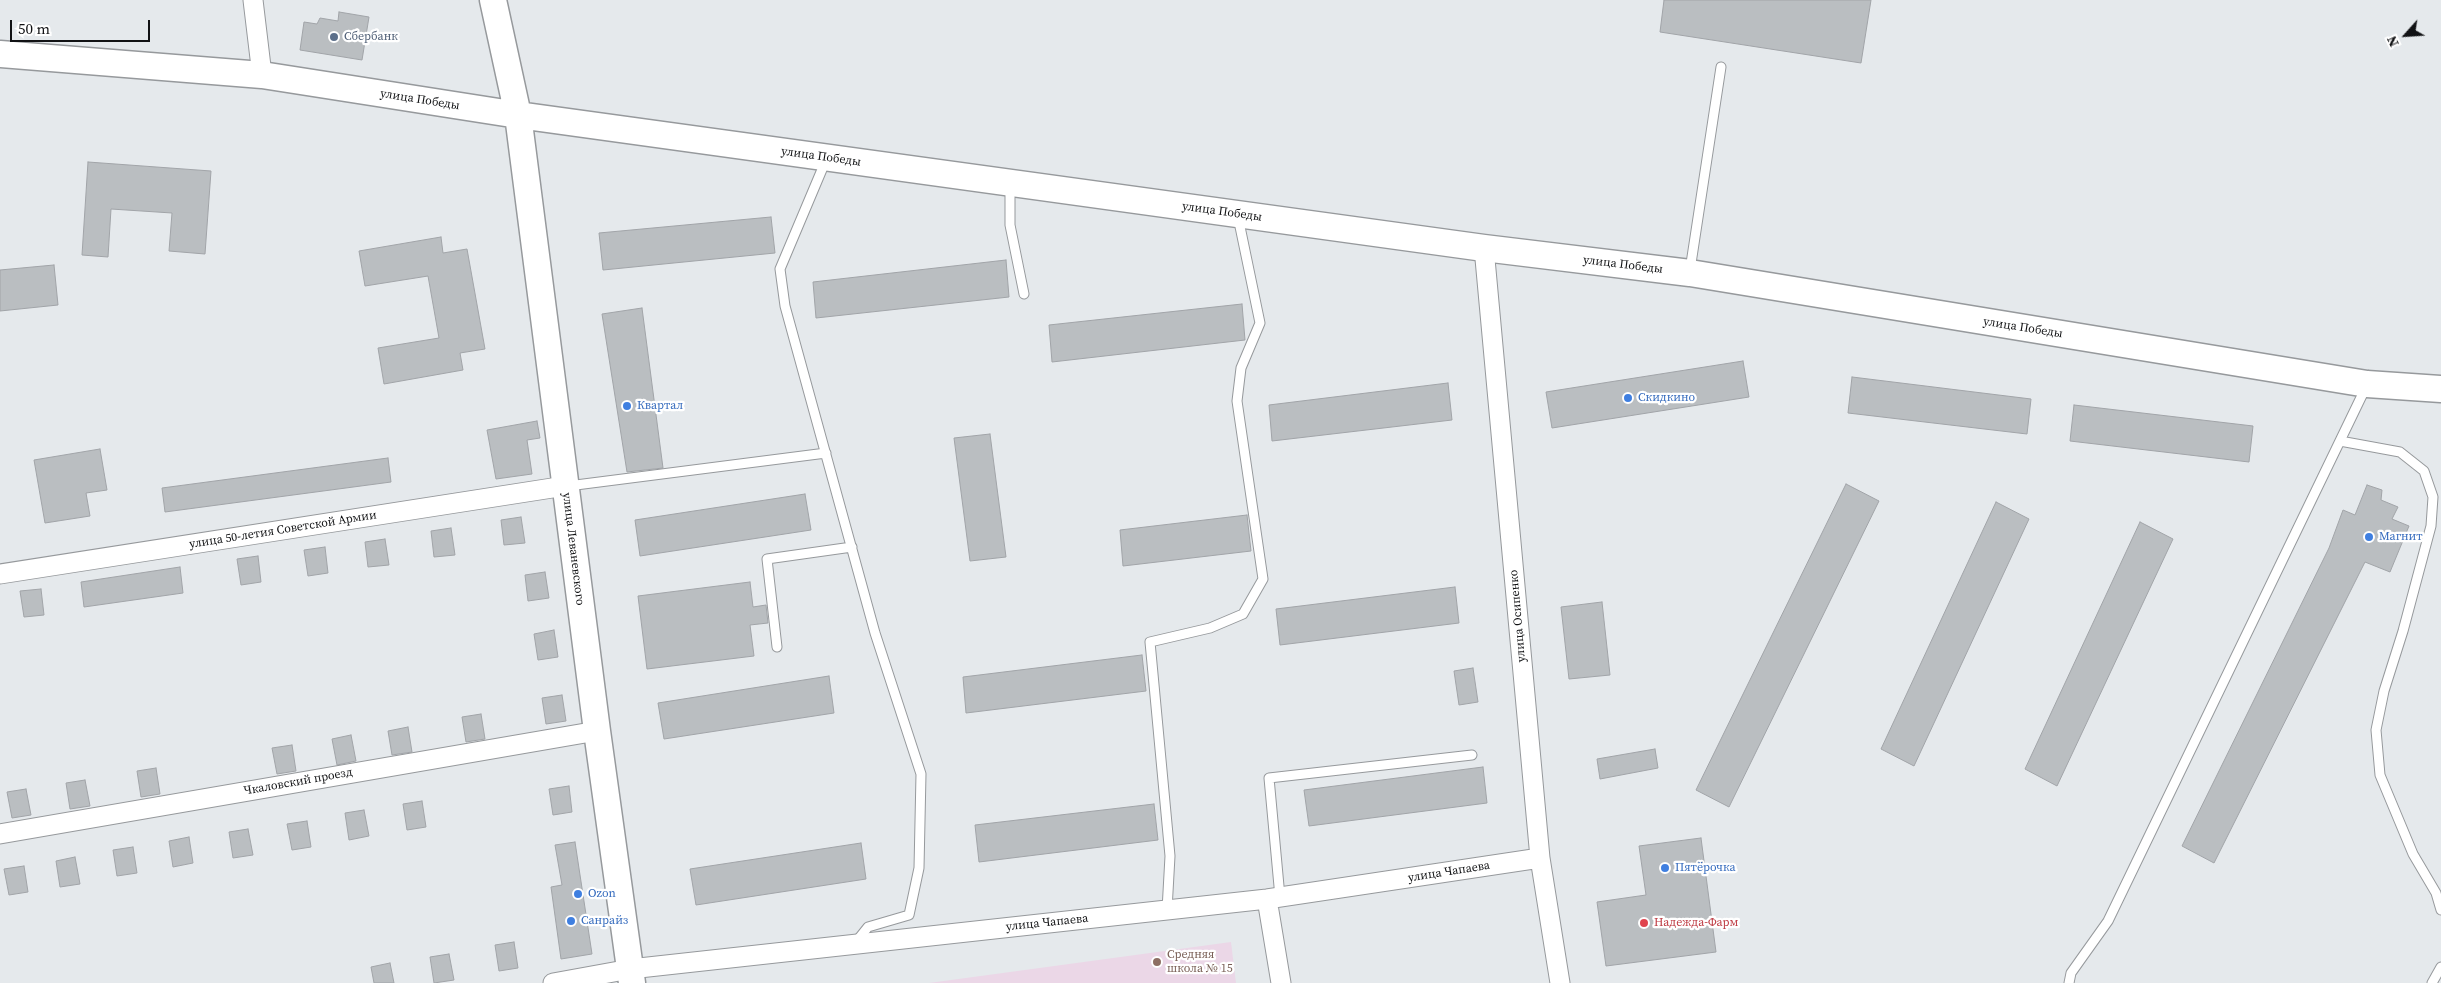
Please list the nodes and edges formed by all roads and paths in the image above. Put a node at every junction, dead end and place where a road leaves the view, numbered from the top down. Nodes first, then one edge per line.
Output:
1 (252, 0) edge
2 (493, 0) edge
3 (0, 54) edge
4 (1721, 68) dead end
5 (262, 75) junction
6 (518, 115) junction
7 (827, 157) junction
8 (1010, 183) junction
9 (1237, 214) junction
10 (1484, 248) junction
11 (1690, 273) junction
12 (1024, 294) dead end
13 (2367, 384) junction
14 (2441, 389) edge
15 (2340, 441) junction
16 (826, 454) junction
17 (565, 486) junction
18 (852, 547) junction
19 (0, 574) edge
20 (777, 647) dead end
21 (597, 731) junction
22 (1472, 755) dead end
23 (0, 834) edge
24 (1540, 858) junction
25 (1274, 898) junction
26 (1167, 910) junction
27 (2441, 910) edge
28 (854, 944) junction
29 (2441, 967) edge
30 (631, 976) edge
31 (554, 983) edge
32 (1281, 983) edge
33 (1560, 983) edge
34 (2069, 983) edge
35 (2432, 983) edge

1 - 5 street
2 - 6 street, улица Леваневского
3 - 5 street, улица Победы
4 - 11 lane
5 - 6 street, улица Победы
6 - 7 street, улица Победы
6 - 17 street, улица Леваневского
7 - 8 street, улица Победы
7 - 16 lane
8 - 9 street, улица Победы
8 - 12 lane
9 - 10 street, улица Победы
9 - 26 lane
10 - 11 street, улица Победы
10 - 24 street, улица Осипенко
11 - 13 street, улица Победы
13 - 14 street, улица Победы
13 - 15 lane
15 - 27 lane
15 - 34 lane
16 - 17 lane
16 - 18 lane
17 - 19 street, улица 50-летия Советской Армии
17 - 21 street, улица Леваневского
18 - 20 lane
18 - 28 lane
21 - 23 street, Чкаловский проезд
21 - 30 street, улица Леваневского
22 - 25 lane
24 - 25 street, улица Чапаева
24 - 33 street, улица Осипенко
25 - 26 street, улица Чапаева
25 - 32 street
26 - 28 street, улица Чапаева
28 - 30 street, улица Чапаева
29 - 35 lane
30 - 31 street, улица Чапаева

